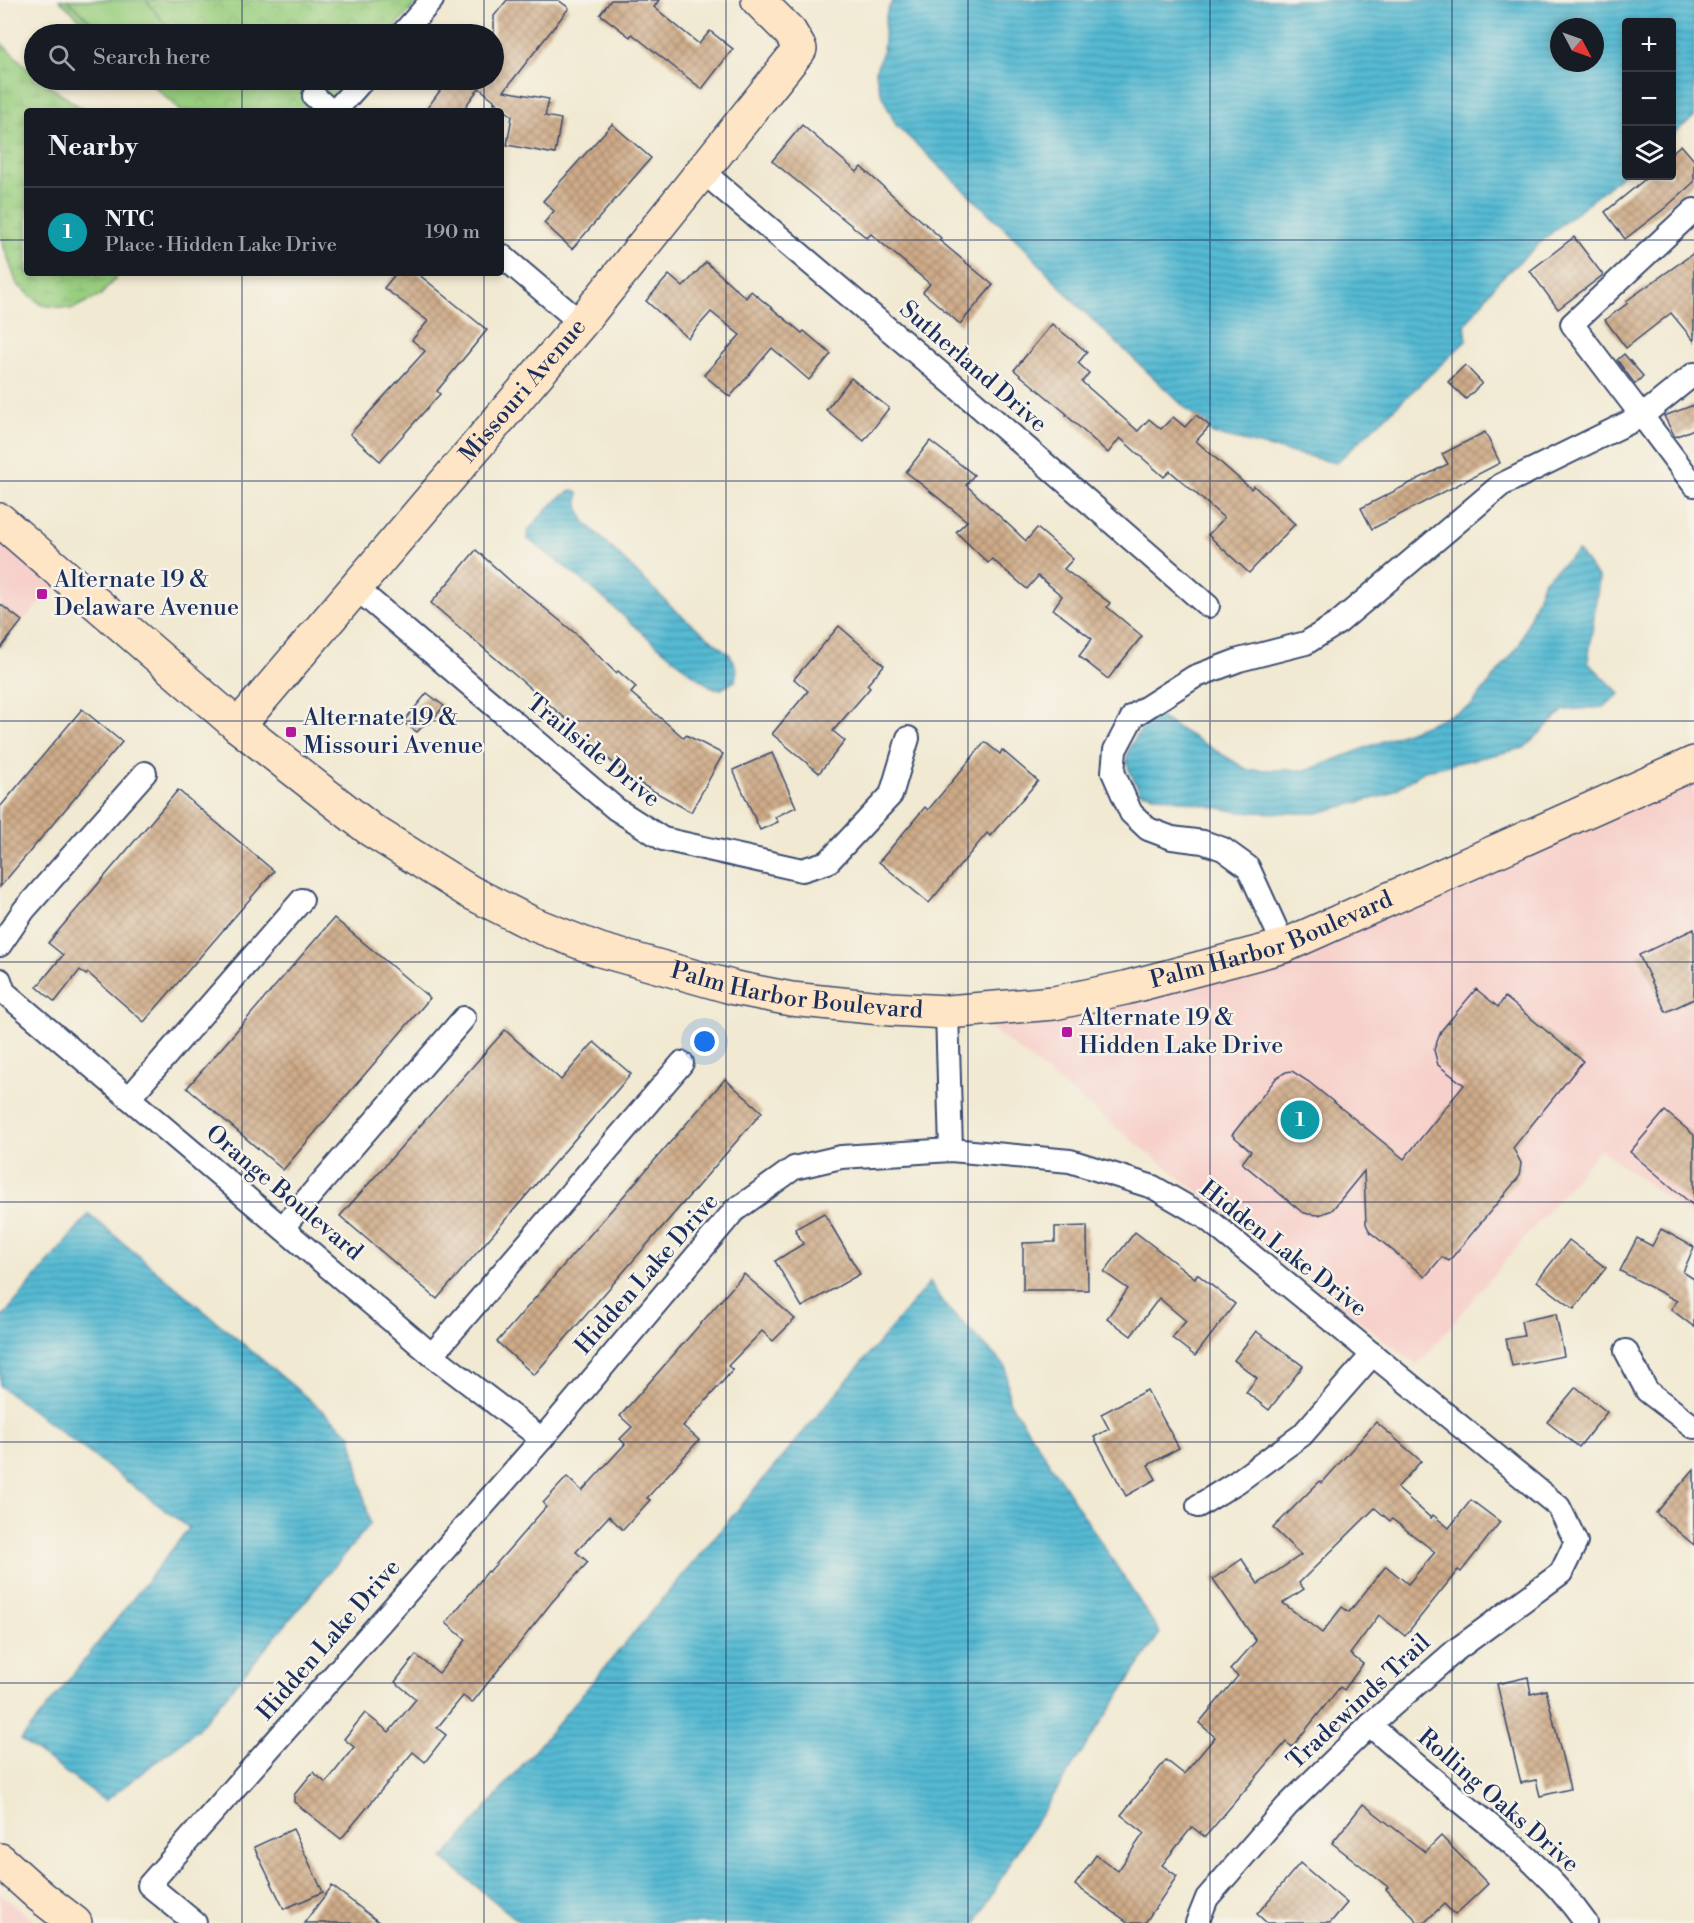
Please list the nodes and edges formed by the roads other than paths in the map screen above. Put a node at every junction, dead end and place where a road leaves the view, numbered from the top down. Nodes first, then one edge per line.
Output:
1 (432, 0) edge
2 (758, 0) edge
3 (411, 24) edge
4 (353, 90) edge
5 (314, 96) dead end
6 (329, 108) edge
7 (336, 108) edge
8 (702, 171) junction
9 (1694, 210) edge
10 (504, 258) edge
11 (581, 323) junction
12 (1694, 374) edge
13 (1642, 416) junction
14 (1694, 485) edge
15 (0, 520) edge
16 (356, 588) junction
17 (1208, 606) dead end
18 (238, 726) junction
19 (908, 738) dead end
20 (1694, 763) edge
21 (145, 773) dead end
22 (302, 900) dead end
23 (0, 945) edge
24 (1284, 946) junction
25 (0, 980) edge
26 (946, 1012) junction
27 (464, 1017) dead end
28 (682, 1063) dead end
29 (129, 1098) junction
30 (951, 1150) junction
31 (283, 1227) junction
32 (1626, 1351) dead end
33 (1373, 1354) junction
34 (432, 1355) junction
35 (1694, 1427) edge
36 (542, 1439) junction
37 (1198, 1506) dead end
38 (1576, 1542) joint
39 (1370, 1725) junction
40 (0, 1860) edge
41 (75, 1923) edge
42 (195, 1923) edge
43 (1197, 1923) edge
44 (1586, 1923) edge

1 - 3 street
2 - 8 main road, Missouri Avenue
4 - 7 street
5 - 6 street
8 - 11 main road, Missouri Avenue
8 - 17 street, Sutherland Drive
9 - 13 street
10 - 11 street
11 - 16 main road, Missouri Avenue
12 - 13 street
13 - 14 street
13 - 24 street
15 - 18 main road, Palm Harbor Boulevard
16 - 18 main road, Missouri Avenue
16 - 19 street, Trailside Drive
18 - 26 main road, Palm Harbor Boulevard
20 - 24 main road, Palm Harbor Boulevard
21 - 23 street
22 - 29 street
24 - 26 main road, Palm Harbor Boulevard
25 - 29 street, Orange Boulevard
26 - 30 street
27 - 31 street
28 - 34 street
29 - 31 street, Orange Boulevard
30 - 33 street, Hidden Lake Drive
30 - 36 street, Hidden Lake Drive
31 - 34 street, Orange Boulevard
32 - 35 street
33 - 37 street
33 - 38 street, Hidden Lake Drive
34 - 36 street, Orange Boulevard
36 - 42 street, Hidden Lake Drive
38 - 39 street, Tradewinds Trail
39 - 43 street, Tradewinds Trail
39 - 44 street, Rolling Oaks Drive
40 - 41 main road

